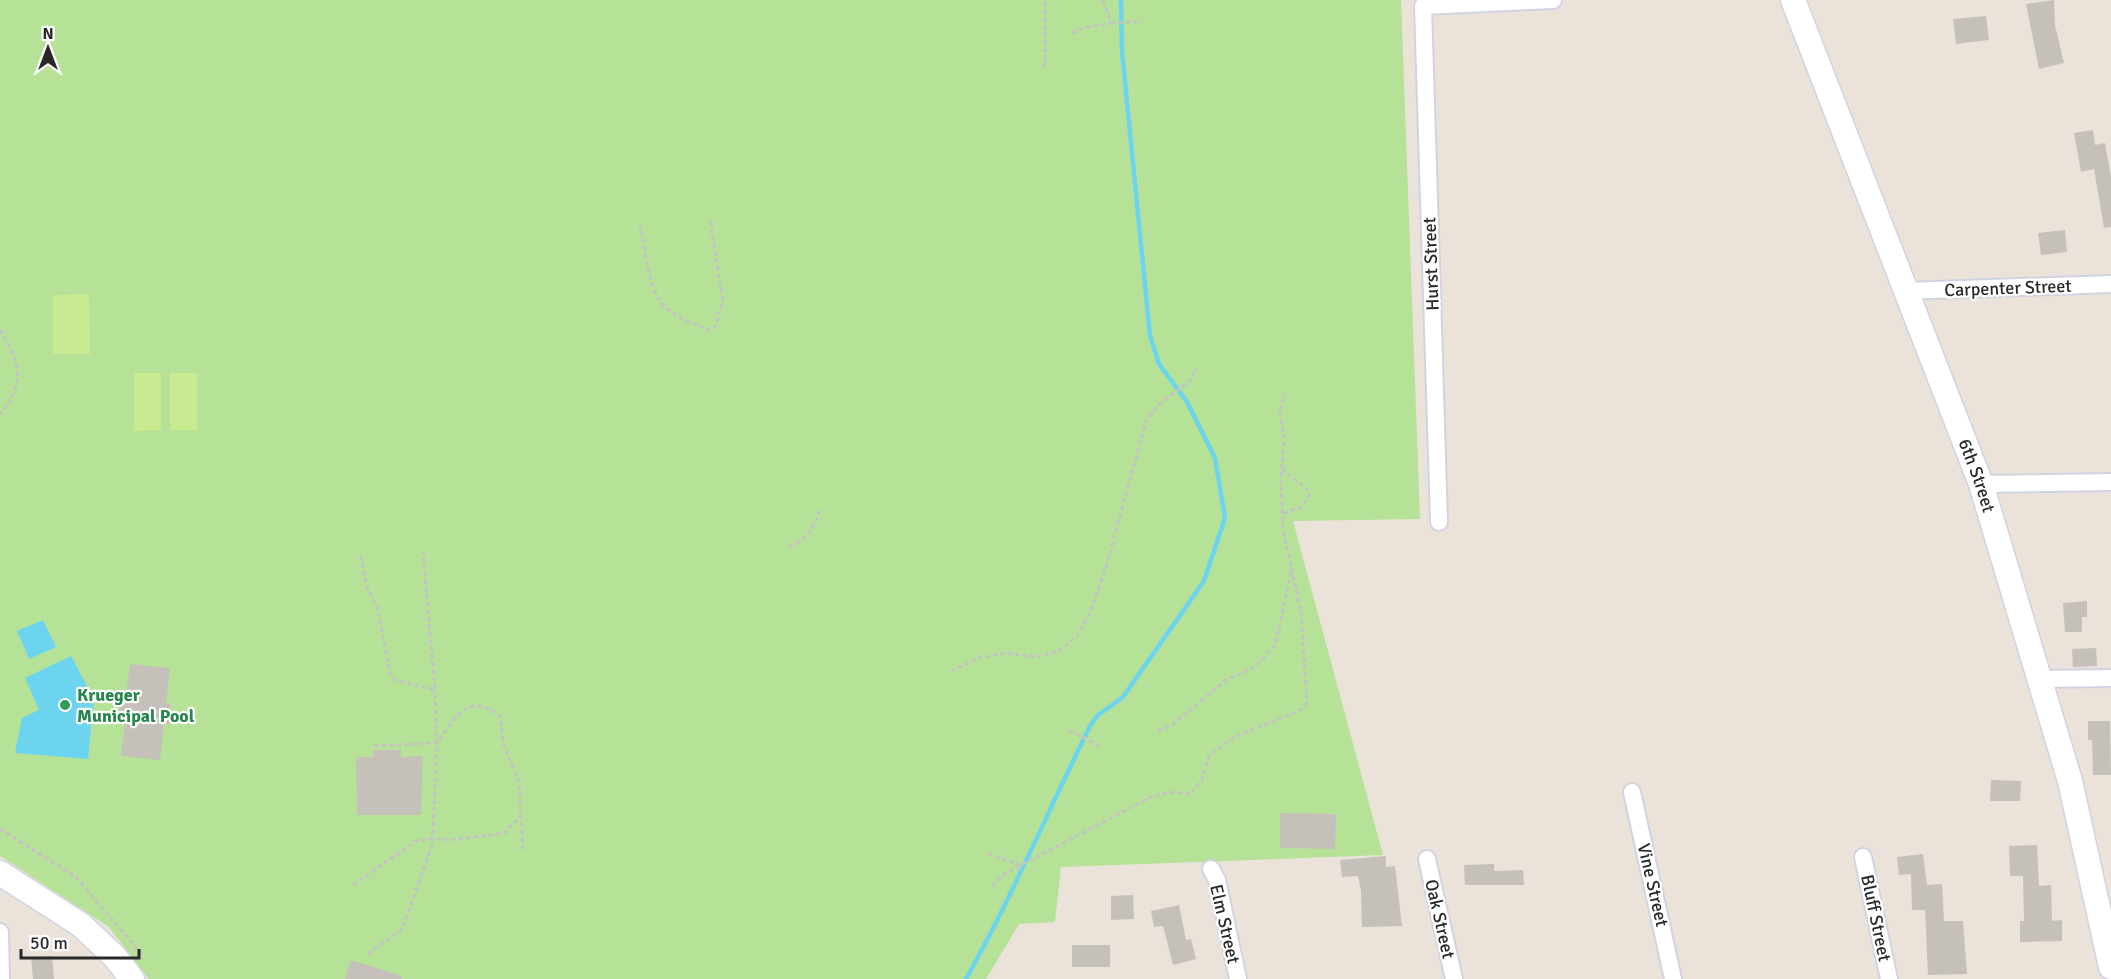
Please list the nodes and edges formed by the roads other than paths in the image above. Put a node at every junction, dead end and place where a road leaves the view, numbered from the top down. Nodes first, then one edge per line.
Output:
1 (1553, 0) edge
2 (1793, 0) edge
3 (2111, 284) edge
4 (1904, 291) junction
5 (2111, 482) edge
6 (1981, 484) junction
7 (1439, 522) dead end
8 (2111, 678) edge
9 (2038, 679) junction
10 (1632, 792) dead end
11 (1863, 857) dead end
12 (1427, 859) dead end
13 (1211, 869) dead end
14 (0, 873) edge
15 (0, 932) edge
16 (2110, 956) edge
17 (1, 979) edge
18 (132, 979) edge
19 (1238, 979) edge
20 (1454, 979) edge
21 (1674, 979) edge
22 (1889, 979) edge

1 - 7 street, Hurst Street
2 - 4 street, 6th Street
3 - 4 street, Carpenter Street
4 - 6 street, 6th Street
5 - 6 street
6 - 9 street, 6th Street
8 - 9 street
9 - 16 street, 6th Street
10 - 21 street, Vine Street
11 - 22 street, Bluff Street
12 - 20 street, Oak Street
13 - 19 street, Elm Street
14 - 18 street
15 - 17 street

